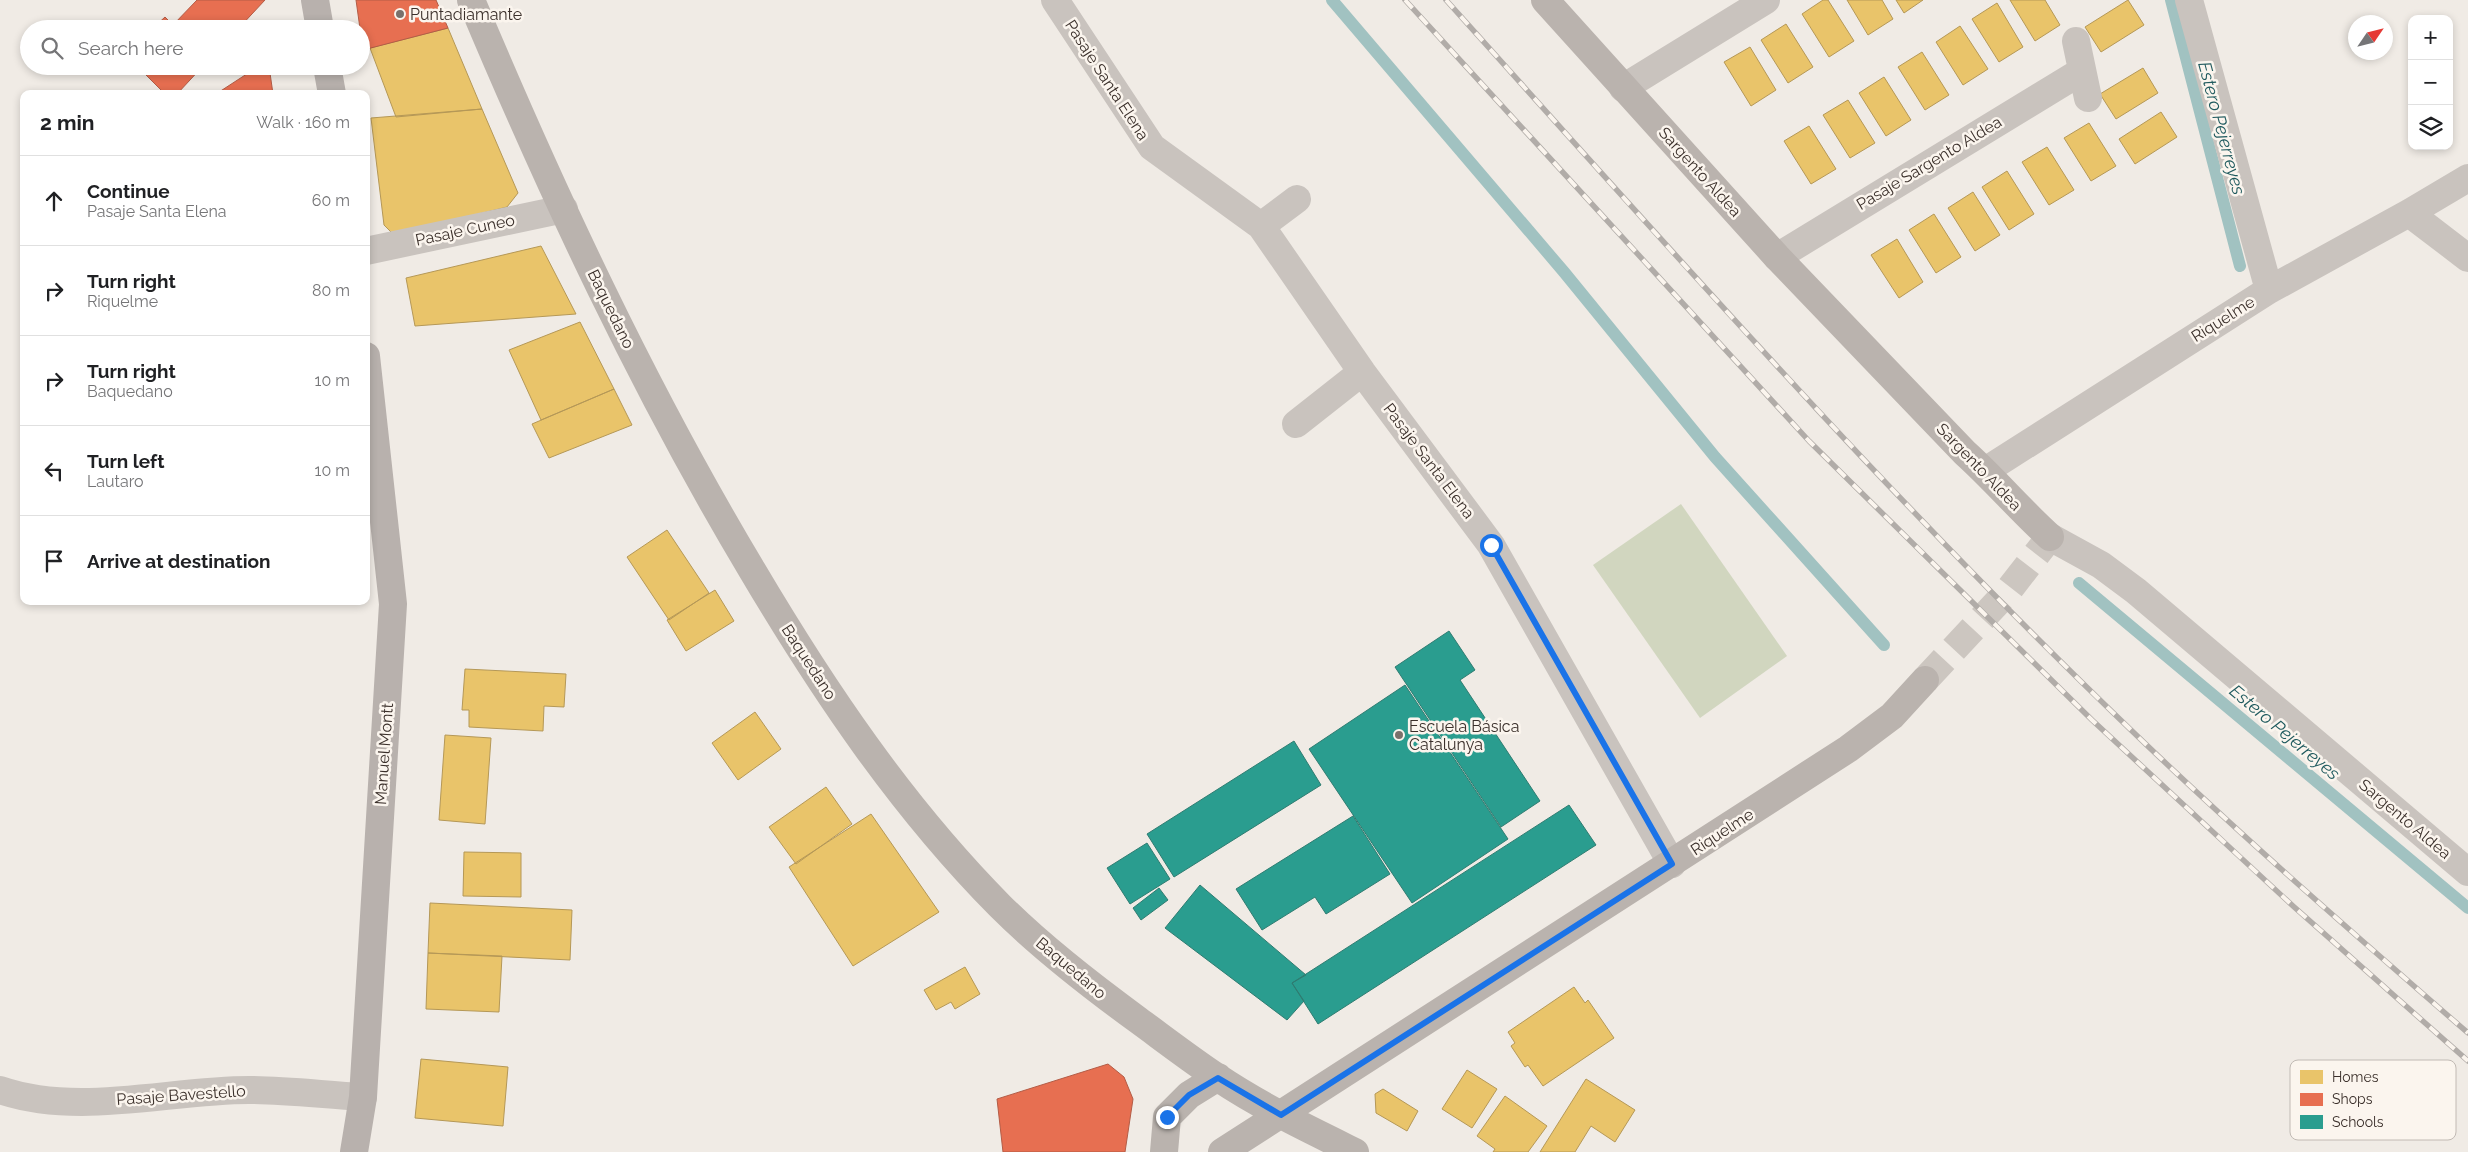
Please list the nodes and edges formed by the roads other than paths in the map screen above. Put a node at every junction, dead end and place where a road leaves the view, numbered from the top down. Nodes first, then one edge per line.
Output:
1 (315, 0) edge
2 (471, 0) edge
3 (1055, 0) edge
4 (1545, 0) edge
5 (1766, 0) edge
6 (2198, 4) edge
7 (318, 20) edge
8 (2076, 41) dead end
9 (2082, 70) junction
10 (329, 75) edge
11 (1623, 88) junction
12 (331, 90) edge
13 (2088, 98) dead end
14 (2468, 178) edge
15 (1297, 199) dead end
16 (564, 209) junction
17 (2410, 213) junction
18 (1260, 226) junction
19 (370, 250) edge
20 (1777, 257) junction
21 (2468, 258) edge
22 (2269, 290) junction
23 (1362, 372) junction
24 (370, 393) edge
25 (1296, 424) dead end
26 (1985, 471) junction
27 (2050, 538) joint
28 (1925, 680) tunnel mouth
29 (1672, 864) junction
30 (2468, 872) edge
31 (1218, 1078) junction
32 (0, 1090) edge
33 (363, 1097) junction
34 (1281, 1115) junction
35 (354, 1152) edge
36 (1164, 1152) edge
37 (1222, 1152) edge
38 (1355, 1152) edge

1 - 7 main road
2 - 16 main road, Baquedano
3 - 18 street, Pasaje Santa Elena
4 - 11 main road, Sargento Aldea
5 - 11 street
6 - 22 street
8 - 9 street
9 - 13 street
9 - 20 street, Pasaje Sargento Aldea
10 - 12 main road
11 - 20 main road, Sargento Aldea
14 - 17 street, Riquelme
15 - 18 street
16 - 19 street, Pasaje Cuneo
16 - 31 main road, Baquedano
17 - 21 street
17 - 22 street, Riquelme
18 - 23 street, Pasaje Santa Elena
20 - 26 main road, Sargento Aldea
22 - 26 street, Riquelme
23 - 25 street
23 - 29 street, Pasaje Santa Elena
24 - 33 main road, Manuel Montt
26 - 27 main road, Sargento Aldea
27 - 30 street, Sargento Aldea
28 - 29 main road, Riquelme
29 - 34 main road, Riquelme
31 - 34 main road, Baquedano
31 - 36 main road
32 - 33 street, Pasaje Bavestello
33 - 35 main road, Manuel Montt
34 - 37 main road, Riquelme
34 - 38 main road, Baquedano

